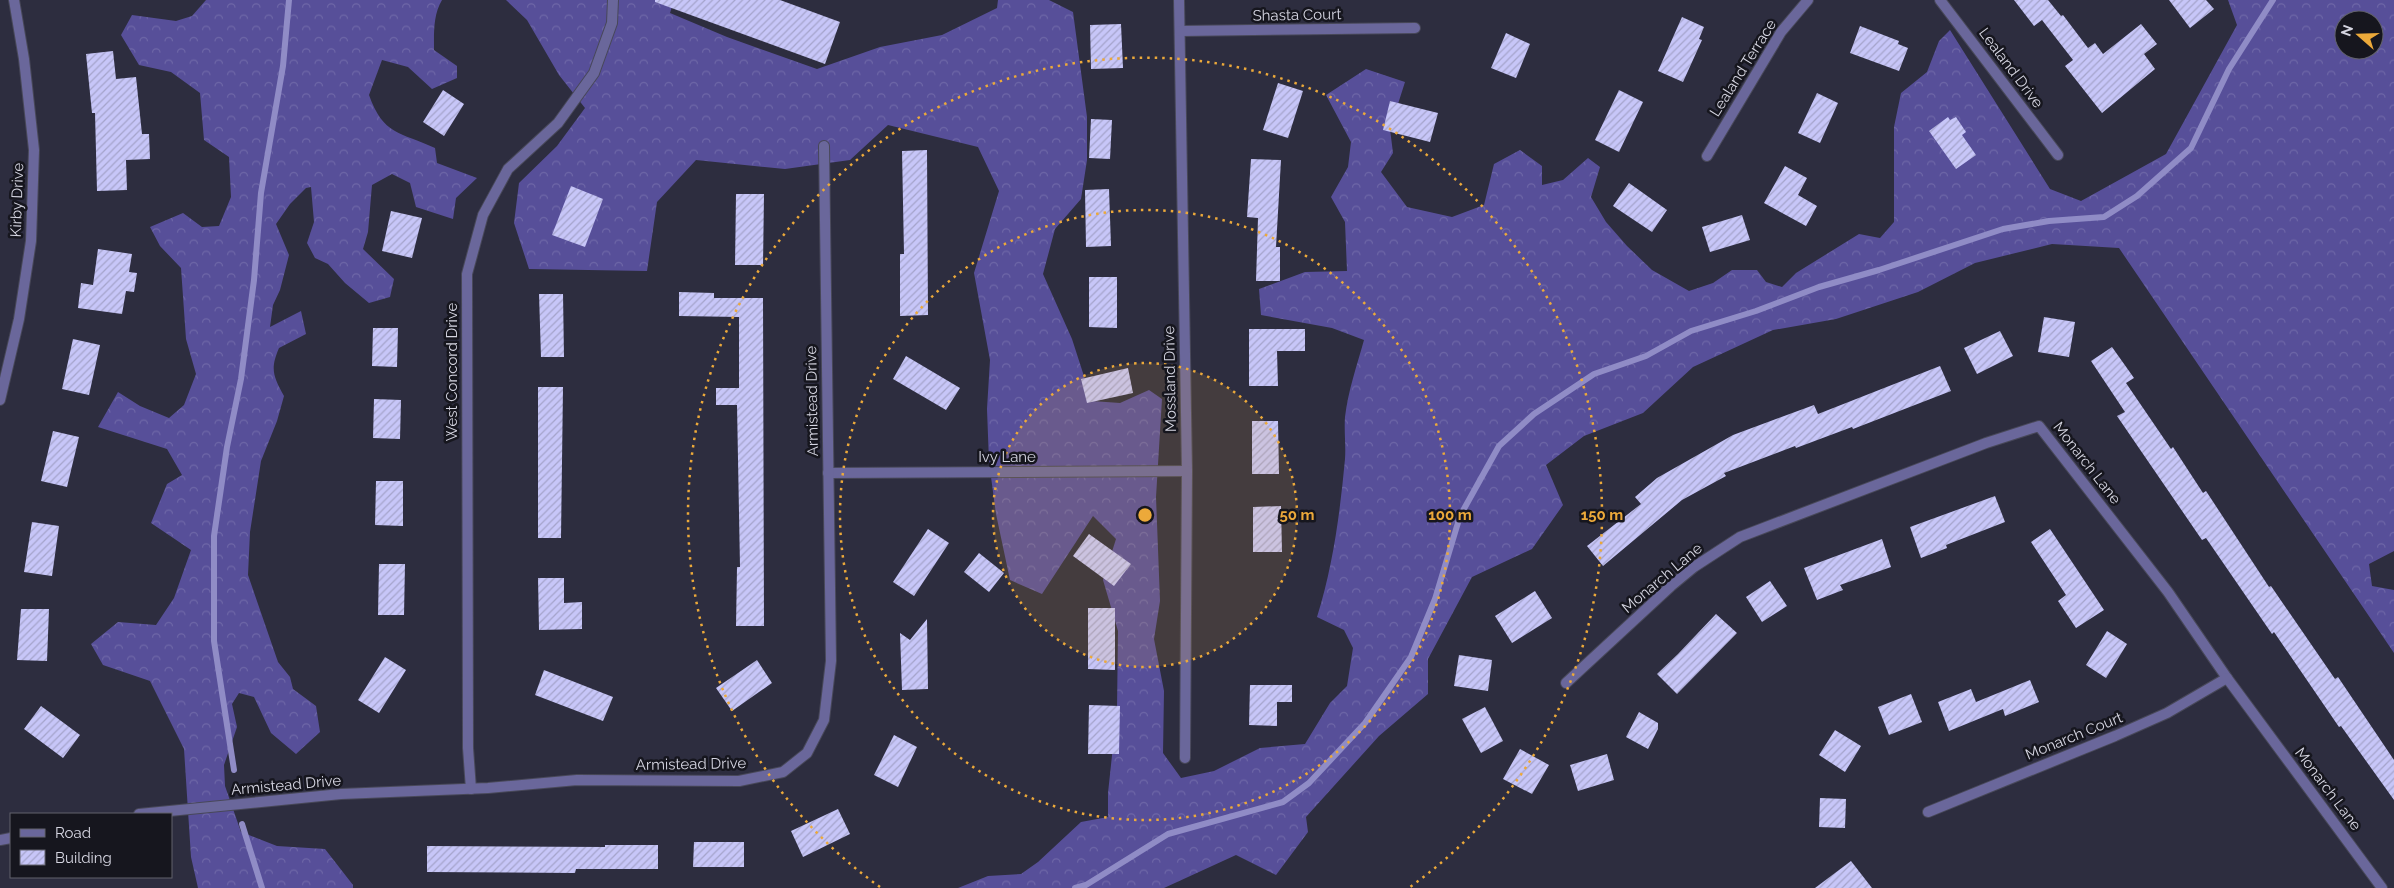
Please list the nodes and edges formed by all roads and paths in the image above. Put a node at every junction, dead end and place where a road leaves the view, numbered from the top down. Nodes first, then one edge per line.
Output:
1 (14, 0) edge
2 (613, 0) edge
3 (1179, 0) edge
4 (1808, 0) edge
5 (1940, 0) edge
6 (1415, 28) dead end
7 (1180, 31) junction
8 (824, 146) dead end
9 (2058, 155) dead end
10 (1707, 156) dead end
11 (0, 400) edge
12 (1187, 471) junction
13 (828, 473) junction
14 (2227, 678) junction
15 (1566, 683) dead end
16 (1185, 758) dead end
17 (471, 789) junction
18 (1928, 812) dead end
19 (149, 813) edge
20 (2382, 888) edge

1 - 11 street, Kirby Drive
2 - 17 street, West Concord Drive
3 - 7 street, Mossland Drive
4 - 10 street, Lealand Terrace
5 - 9 street, Lealand Drive
6 - 7 street, Shasta Court
7 - 12 street, Mossland Drive
8 - 13 street, Armistead Drive
12 - 13 street, Ivy Lane
12 - 16 street, Mossland Drive
13 - 17 street, Armistead Drive
14 - 15 street, Monarch Lane
14 - 18 street, Monarch Court
14 - 20 street, Monarch Lane
17 - 19 street, Armistead Drive

